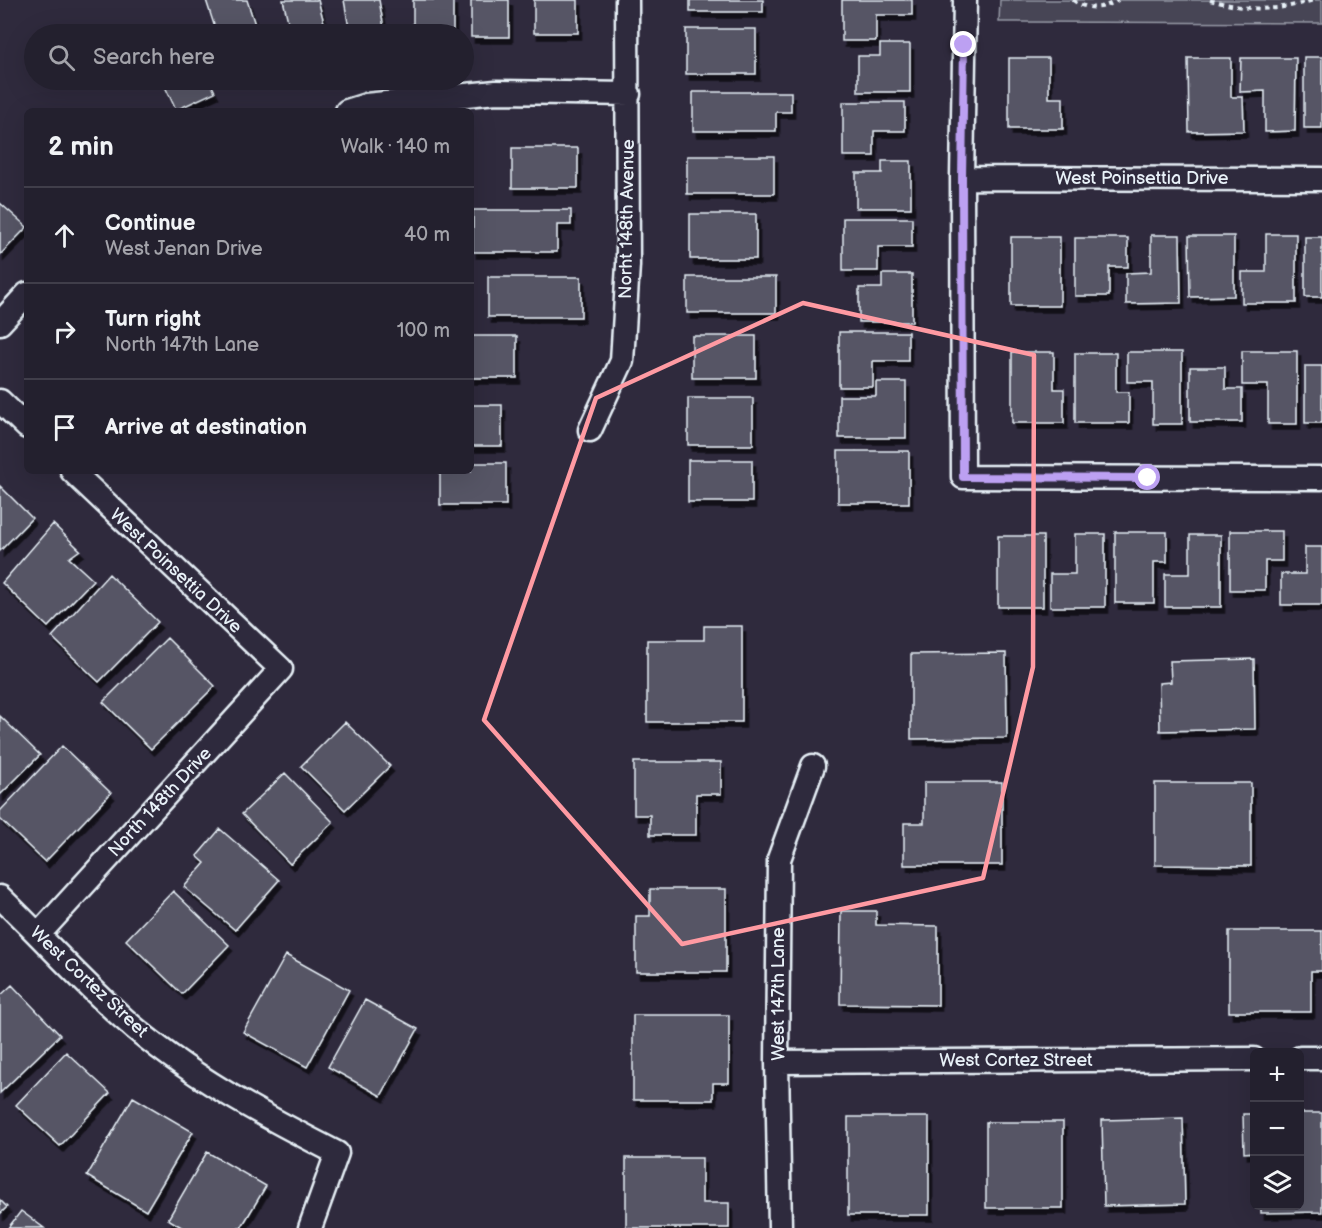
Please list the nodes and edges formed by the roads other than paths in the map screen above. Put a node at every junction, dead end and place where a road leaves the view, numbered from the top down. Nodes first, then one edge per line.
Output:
1 (627, 0) edge
2 (965, 0) edge
3 (629, 94) junction
4 (356, 108) edge
5 (962, 178) junction
6 (1322, 178) edge
7 (24, 297) edge
8 (0, 322) edge
9 (0, 401) edge
10 (24, 424) edge
11 (590, 430) dead end
12 (75, 474) edge
13 (1322, 478) edge
14 (281, 669) joint
15 (813, 766) dead end
16 (0, 897) edge
17 (39, 934) junction
18 (1304, 1058) edge
19 (1322, 1058) edge
20 (1250, 1059) edge
21 (777, 1062) junction
22 (310, 1228) edge
23 (780, 1228) edge

1 - 3 street, Norht 148th Avenue
2 - 5 street
3 - 4 street
3 - 11 street, Norht 148th Avenue
5 - 6 street, West Poinsettia Drive
5 - 13 street
7 - 8 street
9 - 10 street
12 - 14 street, West Poinsettia Drive
14 - 17 street, North 148th Drive
15 - 21 street, West 147th Lane
16 - 17 street, West Cortez Street
17 - 22 street, West Cortez Street
18 - 19 street
20 - 21 street, West Cortez Street
21 - 23 street, West 147th Lane

